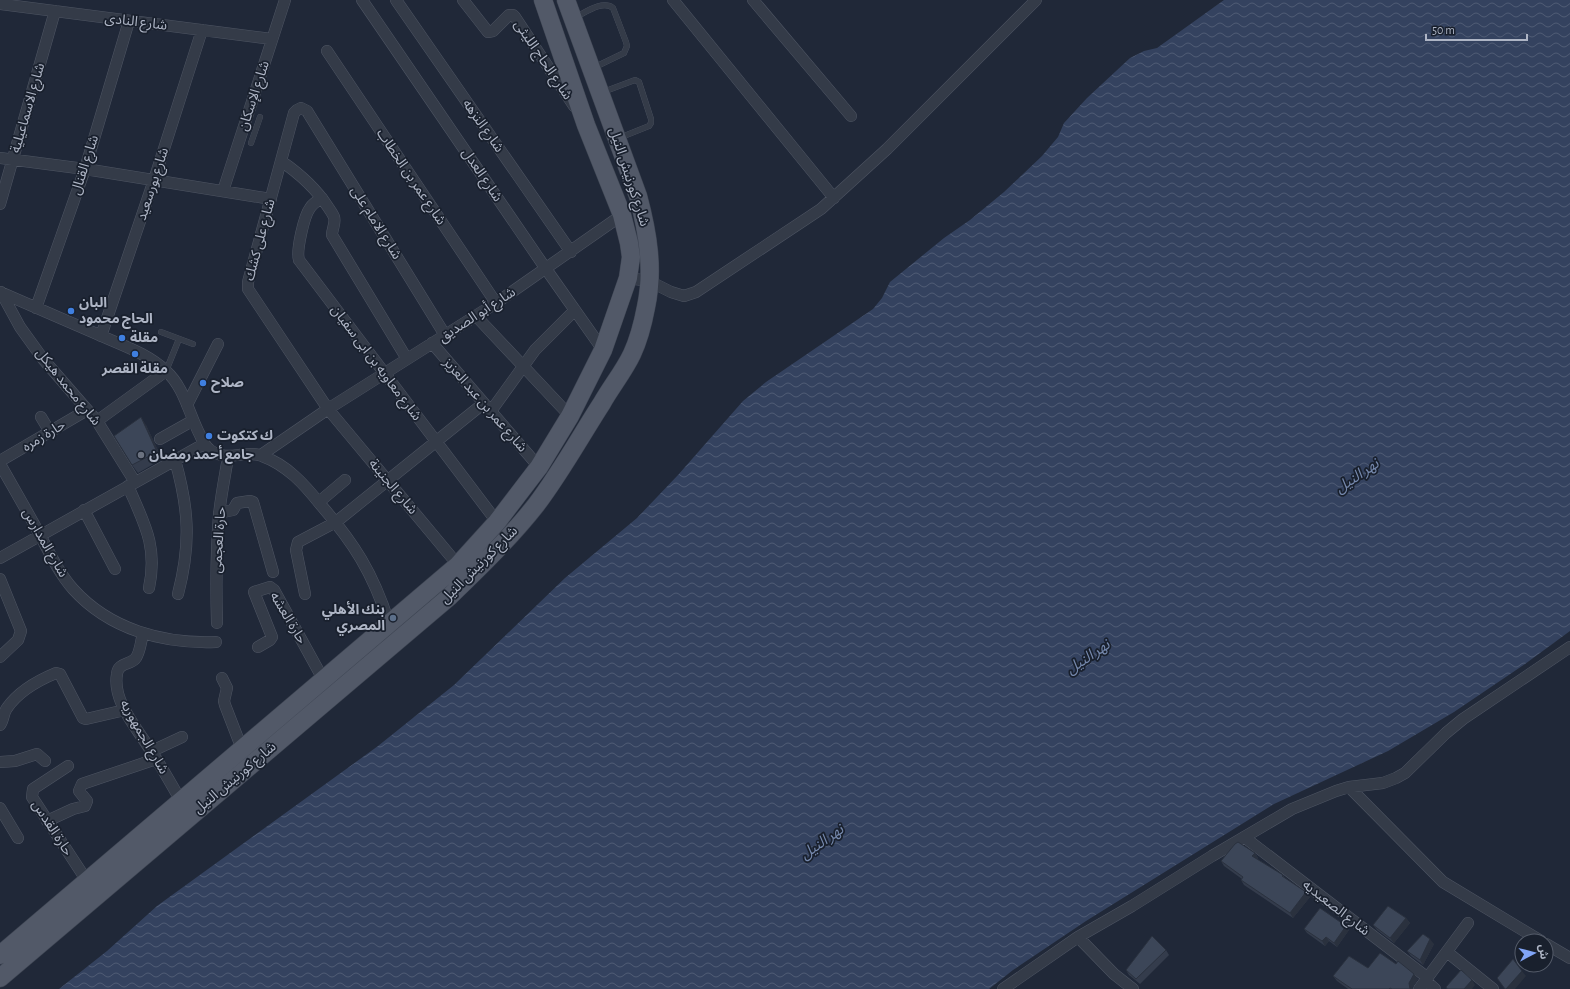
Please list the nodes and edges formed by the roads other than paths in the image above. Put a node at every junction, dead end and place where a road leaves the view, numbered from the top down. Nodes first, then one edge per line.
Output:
1 (285, 0) edge
2 (362, 0) edge
3 (396, 0) edge
4 (463, 0) edge
5 (543, 0) edge
6 (566, 0) edge
7 (673, 0) edge
8 (753, 0) edge
9 (1036, 0) edge
10 (0, 4) edge
11 (55, 11) junction
12 (572, 19) junction
13 (129, 21) junction
14 (202, 30) junction
15 (272, 40) junction
16 (326, 51) dead end
17 (591, 69) junction
18 (600, 94) junction
19 (307, 111) joint
20 (851, 116) dead end
21 (247, 118) junction
22 (586, 125) junction
23 (617, 139) junction
24 (251, 143) dead end
25 (0, 158) edge
26 (13, 159) junction
27 (281, 161) junction
28 (85, 169) junction
29 (154, 180) junction
30 (222, 191) junction
31 (322, 198) junction
32 (834, 198) junction
33 (271, 199) junction
34 (0, 204) edge
35 (622, 215) junction
36 (571, 252) junction
37 (546, 269) junction
38 (628, 278) junction
39 (649, 281) junction
40 (1, 292) edge
41 (496, 303) junction
42 (36, 308) junction
43 (575, 310) junction
44 (476, 316) junction
45 (161, 332) dead end
46 (445, 335) junction
47 (102, 336) junction
48 (179, 339) junction
49 (432, 343) junction
50 (193, 344) dead end
51 (218, 344) dead end
52 (603, 350) junction
53 (407, 359) junction
54 (523, 366) junction
55 (166, 371) junction
56 (384, 374) junction
57 (186, 405) junction
58 (487, 407) junction
59 (328, 409) junction
60 (87, 410) junction
61 (570, 416) junction
62 (41, 417) dead end
63 (97, 421) junction
64 (192, 421) junction
65 (50, 432) junction
66 (160, 439) dead end
67 (435, 442) junction
68 (204, 444) junction
69 (261, 456) junction
70 (228, 457) junction
71 (175, 460) junction
72 (0, 462) edge
73 (539, 467) junction
74 (345, 480) dead end
75 (388, 481) junction
76 (131, 484) junction
77 (318, 502) junction
78 (84, 510) junction
79 (219, 513) junction
80 (336, 522) junction
81 (497, 522) junction
82 (40, 534) junction
83 (0, 558) edge
84 (458, 565) junction
85 (115, 569) dead end
86 (273, 572) dead end
87 (1, 584) edge
88 (149, 588) dead end
89 (178, 594) dead end
90 (305, 594) dead end
91 (217, 623) dead end
92 (389, 623) junction
93 (143, 633) junction
94 (216, 642) dead end
95 (258, 647) dead end
96 (1570, 647) edge
97 (0, 657) edge
98 (222, 678) dead end
99 (323, 679) junction
100 (125, 710) junction
101 (0, 725) edge
102 (182, 736) dead end
103 (242, 749) junction
104 (154, 755) junction
105 (46, 761) dead end
106 (0, 762) edge
107 (68, 766) dead end
108 (1349, 787) junction
109 (181, 801) junction
110 (0, 808) edge
111 (47, 820) junction
112 (1244, 837) junction
113 (18, 838) dead end
114 (87, 881) junction
115 (1468, 923) dead end
116 (1528, 933) edge
117 (1078, 937) junction
118 (1554, 949) edge
119 (1447, 952) junction
120 (0, 955) edge
121 (1570, 958) edge
122 (0, 978) edge
123 (1424, 983) edge
124 (1003, 989) edge
125 (1133, 989) edge
126 (1435, 989) edge
127 (1493, 989) edge

1 - 15 street, شارع الإسكان
2 - 37 street, شارع العدل
3 - 36 street, شارع النزهه
4 - 22 street, شارع الحاج الليثى
5 - 22 main road, شارع كورنيش النيل
6 - 12 main road, شارع كورنيش النيل
7 - 32 street
8 - 20 street
9 - 32 street
10 - 11 street, شارع النادى
11 - 13 street, شارع النادى
11 - 26 street, شارع الاسماعيلية
12 - 17 main road, شارع كورنيش النيل
12 - 17 lane
13 - 14 street, شارع النادى
13 - 28 street, شارع القنال
14 - 15 street, شارع النادى
14 - 29 street, شارع بورسعيد
15 - 21 street, شارع الإسكان
16 - 41 street, شارع عمر بن الخطاب
17 - 18 main road, شارع كورنيش النيل
18 - 23 main road, شارع كورنيش النيل
18 - 23 lane
19 - 27 street, شارع على كشك
19 - 46 street, شارع الامام على
21 - 24 lane
21 - 30 street, شارع الإسكان
22 - 35 main road, شارع كورنيش النيل
23 - 39 main road, شارع كورنيش النيل
25 - 26 street
26 - 28 street
26 - 34 street, شارع الاسماعيلية
27 - 31 street
27 - 33 street, شارع على كشك
28 - 29 street
28 - 42 street, شارع القنال
29 - 30 street
29 - 47 street, شارع بورسعيد
30 - 33 street
31 - 53 street
31 - 56 street, شارع معاويه بن ابى سفيان
32 - 39 street
33 - 59 street, شارع على كشك
35 - 36 street, شارع أبو الصديق
35 - 38 main road, شارع كورنيش النيل
36 - 37 street, شارع أبو الصديق
37 - 41 street, شارع أبو الصديق
37 - 43 street, شارع العدل
38 - 39 street
38 - 52 main road, شارع كورنيش النيل
39 - 122 main road, شارع كورنيش النيل
40 - 42 street
40 - 60 street, شارع محمد هيكل
41 - 44 street, شارع أبو الصديق
42 - 47 street
43 - 52 street, شارع العدل
43 - 54 street
44 - 46 street, شارع أبو الصديق
44 - 54 street
45 - 48 lane
46 - 49 street, شارع أبو الصديق
47 - 55 street
48 - 50 lane
48 - 55 lane
49 - 53 street, شارع أبو الصديق
49 - 58 street, شارع عمر بن عبد العزيز
51 - 57 street
52 - 61 main road, شارع كورنيش النيل
53 - 56 street, شارع أبو الصديق
54 - 58 street
54 - 61 street
55 - 57 street
55 - 63 street
56 - 59 street, شارع أبو الصديق
56 - 67 street, شارع معاويه بن ابى سفيان
57 - 64 street
58 - 67 street
58 - 73 street, شارع عمر بن عبد العزيز
59 - 69 street, شارع أبو الصديق
59 - 75 street, شارع الجنينة
60 - 63 street, شارع محمد هيكل
60 - 65 street, حارة زمره
61 - 73 main road, شارع كورنيش النيل
62 - 65 street
63 - 76 street, شارع محمد هيكل
64 - 66 street
64 - 68 street
65 - 72 street, حارة زمره
67 - 75 street
67 - 81 street, شارع معاويه بن ابى سفيان
68 - 70 street
68 - 71 street
69 - 70 street
69 - 77 street
70 - 79 street, حارة العجمى
71 - 76 street
71 - 89 street
72 - 82 street, شارع المدارس
73 - 81 main road, شارع كورنيش النيل
74 - 77 street
75 - 80 street
75 - 84 street, شارع الجنينة
76 - 78 street
76 - 88 street, شارع محمد هيكل
77 - 80 street
78 - 82 street
78 - 85 street
79 - 86 street
79 - 91 street, حارة العجمى
80 - 90 street
80 - 92 street
81 - 84 main road, شارع كورنيش النيل
82 - 83 street
82 - 93 street, شارع المدارس
84 - 92 main road, شارع كورنيش النيل
87 - 97 street
92 - 99 main road, شارع كورنيش النيل
93 - 94 street, شارع المدارس
93 - 100 street, شارع الجمهوريه
95 - 99 street, حارة العشه
96 - 108 street
98 - 103 street
99 - 103 main road, شارع كورنيش النيل
100 - 101 street
100 - 104 street, شارع الجمهوريه
102 - 104 street
103 - 109 main road, شارع كورنيش النيل
104 - 109 street, شارع الجمهوريه
104 - 111 street
105 - 106 street
107 - 111 street, حارة القدس
108 - 112 street
108 - 116 street
109 - 114 main road, شارع كورنيش النيل
110 - 113 street
111 - 114 street, حارة القدس
112 - 117 street
112 - 123 street, شارع الصعيديه
114 - 120 main road, شارع كورنيش النيل
115 - 119 street
117 - 124 street
117 - 125 street
118 - 121 street
119 - 123 street
119 - 127 street
123 - 126 street, شارع الصعيديه

